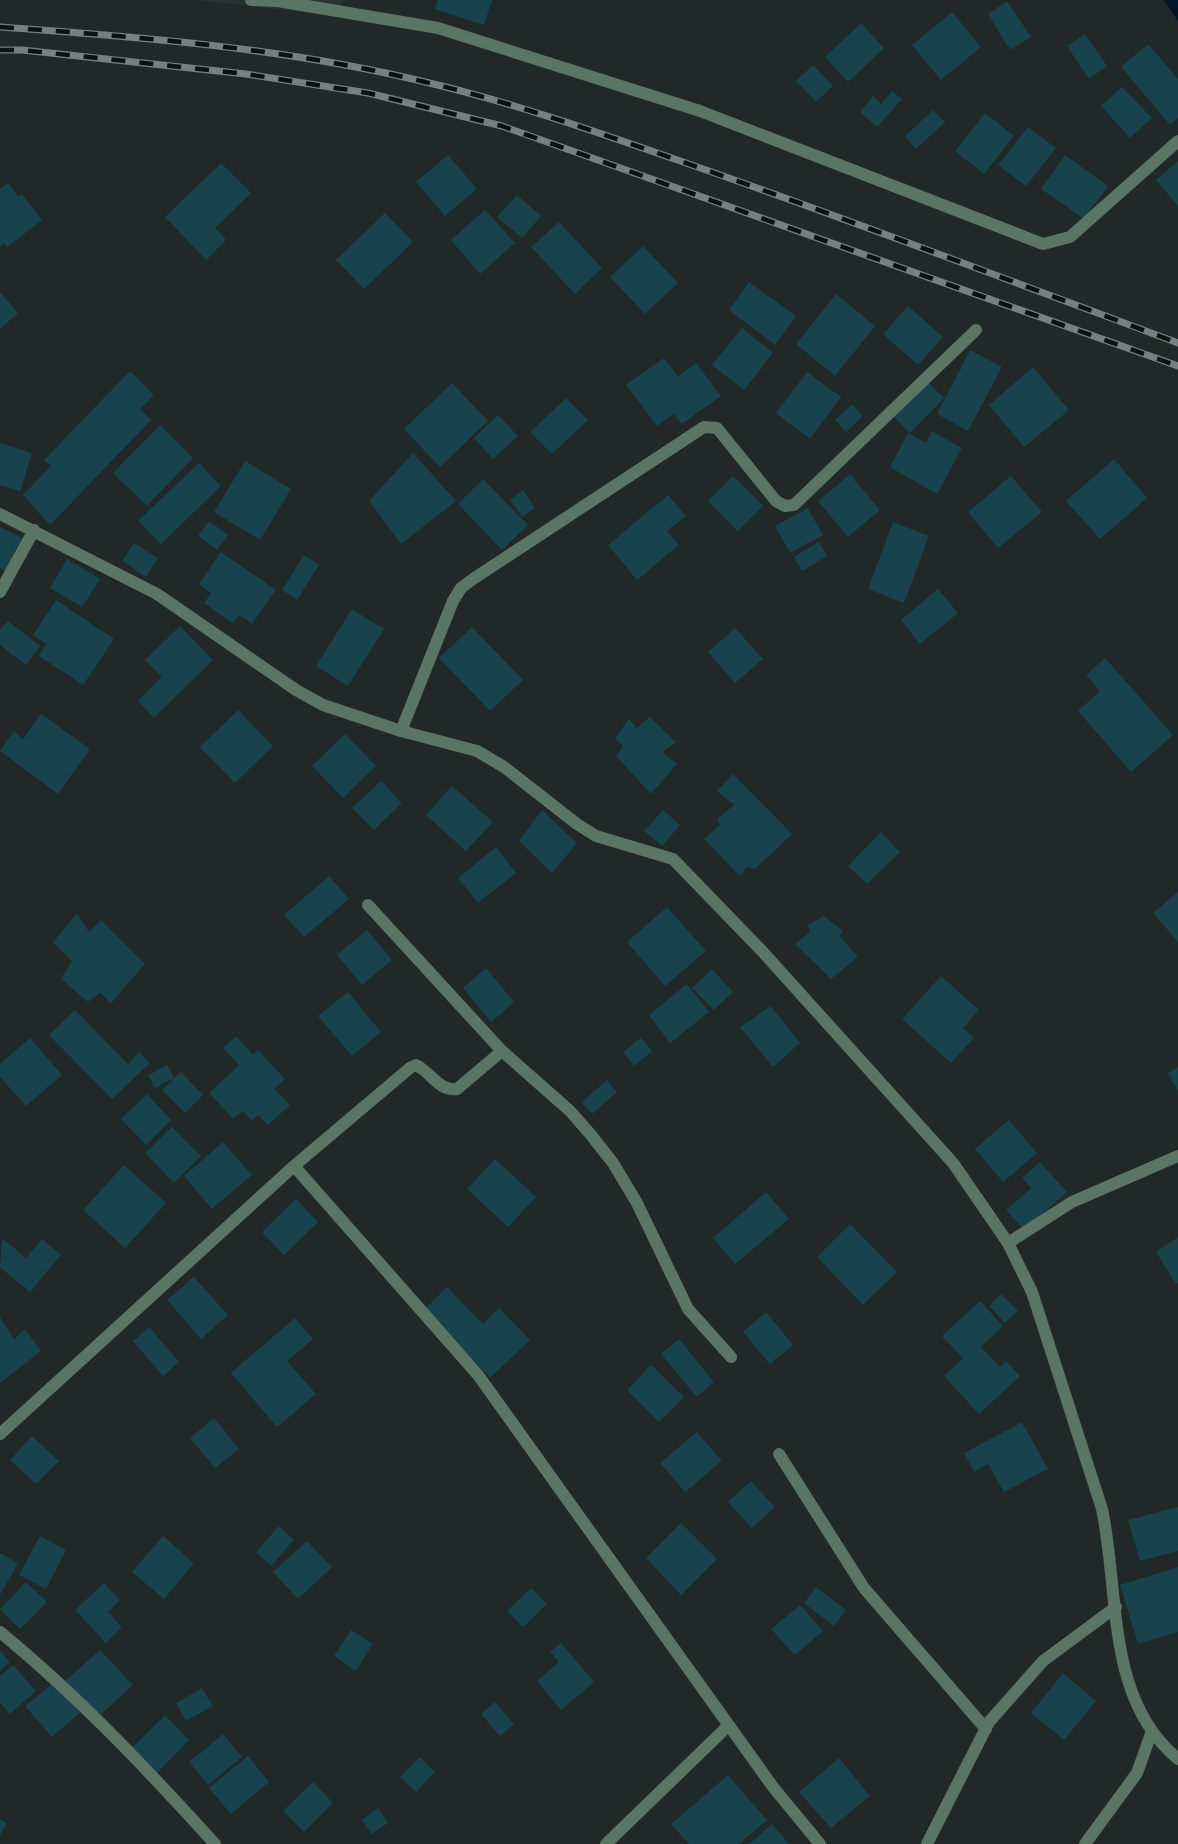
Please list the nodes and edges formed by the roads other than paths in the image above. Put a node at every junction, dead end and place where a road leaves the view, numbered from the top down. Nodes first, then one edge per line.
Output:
1 (251, 0) edge
2 (1178, 141) edge
3 (976, 330) dead end
4 (0, 514) edge
5 (34, 530) junction
6 (0, 592) edge
7 (401, 730) junction
8 (368, 905) dead end
9 (502, 1051) junction
10 (1178, 1156) edge
11 (294, 1166) junction
12 (1008, 1243) junction
13 (731, 1357) dead end
14 (0, 1434) edge
15 (779, 1454) dead end
16 (1116, 1607) junction
17 (0, 1632) edge
18 (728, 1726) junction
19 (986, 1729) junction
20 (1152, 1731) junction
21 (1178, 1759) edge
22 (215, 1844) edge
23 (606, 1844) edge
24 (819, 1844) edge
25 (927, 1844) edge
26 (1086, 1844) edge

1 - 2 street
3 - 7 street
4 - 5 street
5 - 6 street
5 - 7 street
7 - 12 street
8 - 9 street
9 - 11 street
9 - 13 street
10 - 12 street
11 - 14 street
11 - 18 street
12 - 16 street
15 - 19 street
16 - 19 street
16 - 20 street
17 - 22 street
18 - 23 street
18 - 24 street
19 - 25 street
20 - 21 street
20 - 26 street

